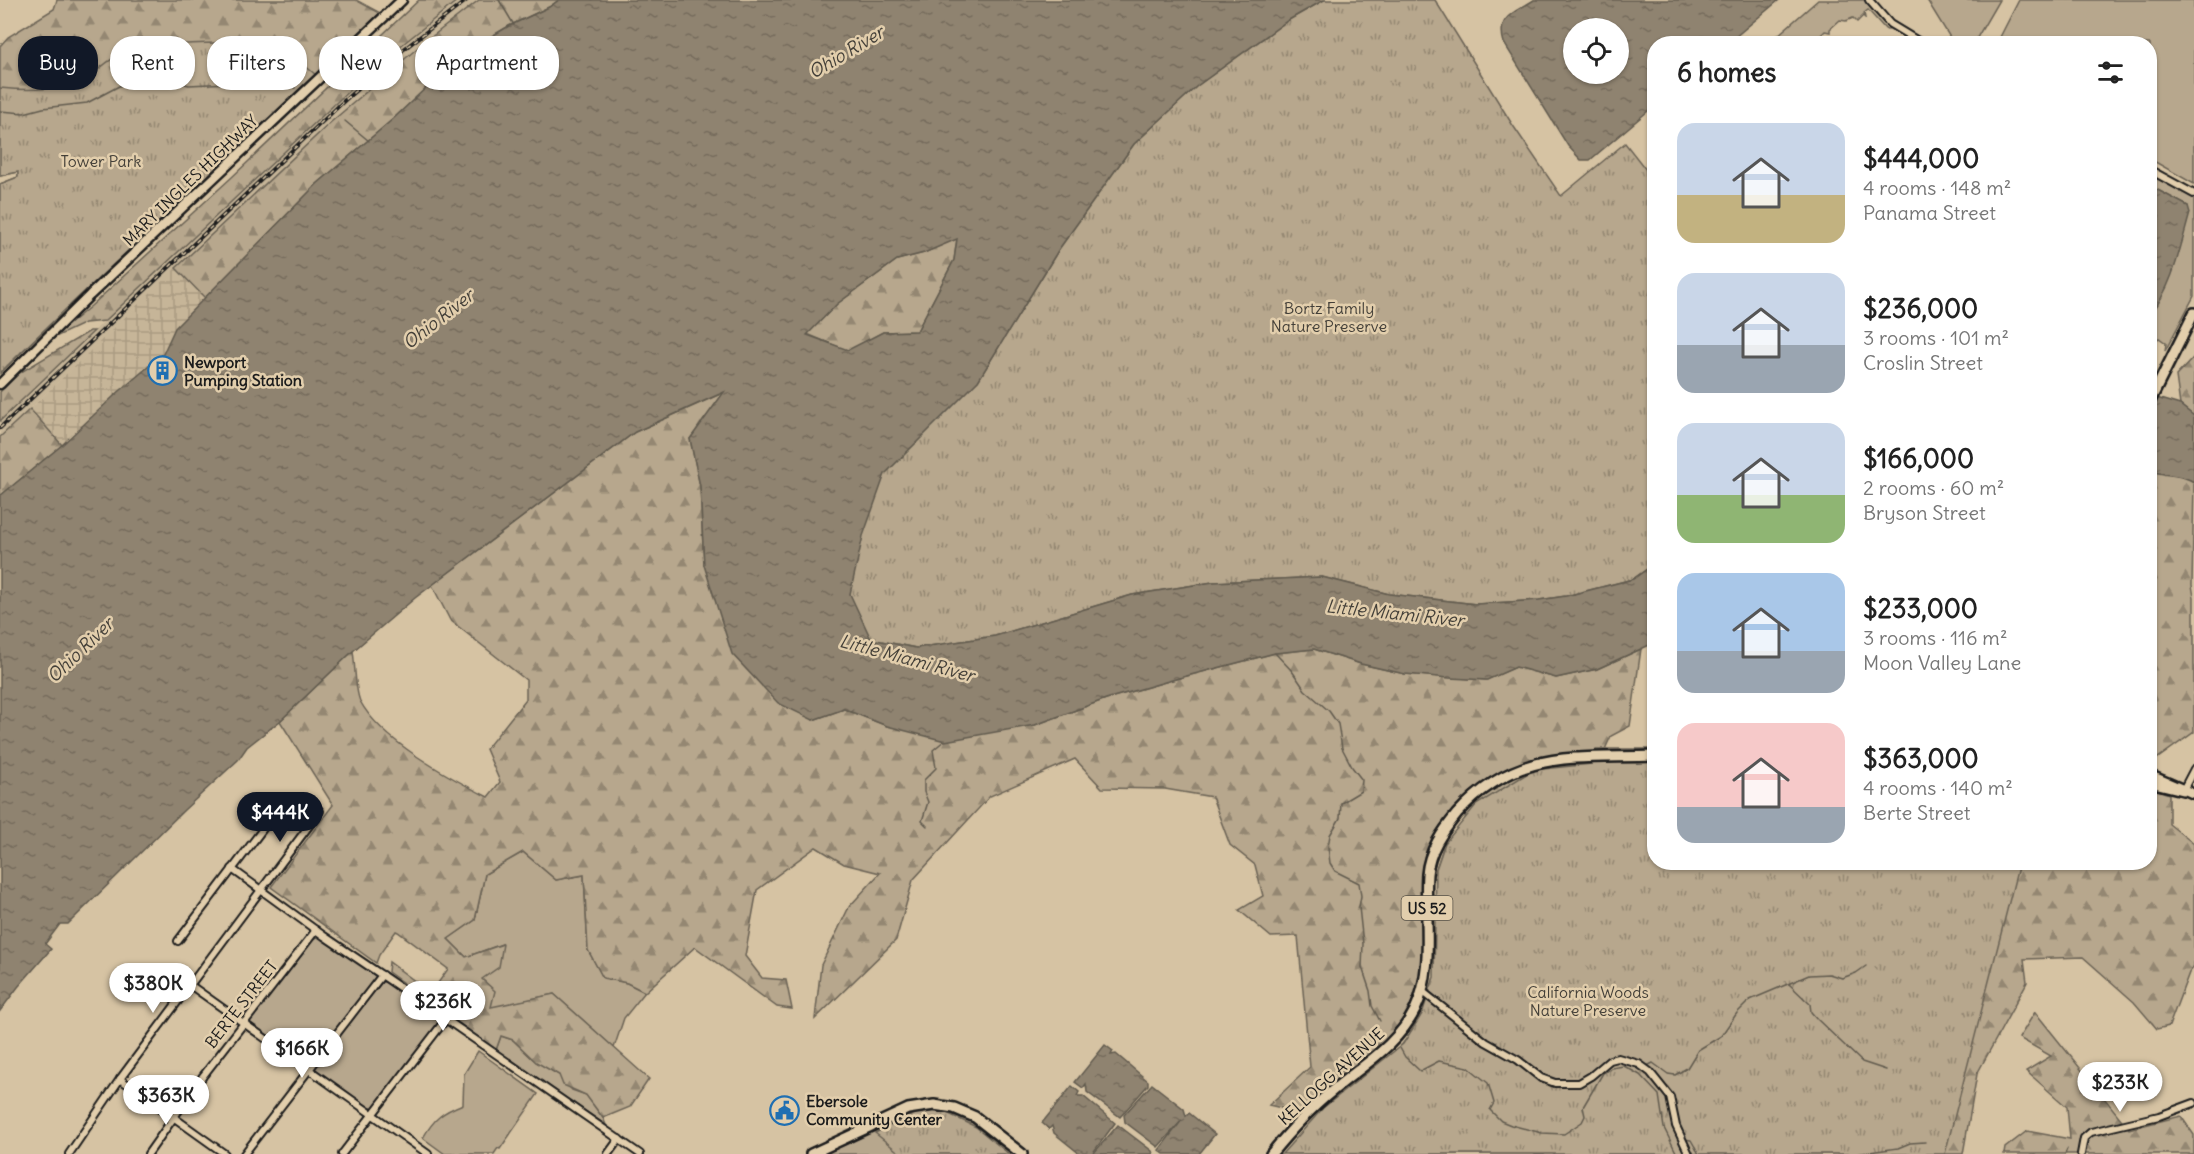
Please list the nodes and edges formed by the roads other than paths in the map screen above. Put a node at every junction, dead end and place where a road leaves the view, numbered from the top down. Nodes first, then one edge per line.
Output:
1 (402, 0) edge
2 (1869, 0) edge
3 (1910, 36) edge
4 (2157, 174) edge
5 (2194, 194) edge
6 (2194, 313) edge
7 (0, 384) edge
8 (2157, 386) edge
9 (1647, 756) edge
10 (2194, 769) edge
11 (2157, 778) edge
12 (2157, 784) edge
13 (2183, 790) junction
14 (2194, 794) edge
15 (284, 801) dead end
16 (320, 811) dead end
17 (232, 869) junction
18 (259, 890) junction
19 (316, 930) junction
20 (177, 940) dead end
21 (382, 975) junction
22 (190, 985) junction
23 (1422, 991) junction
24 (446, 1019) junction
25 (243, 1022) junction
26 (309, 1070) junction
27 (120, 1079) junction
28 (2194, 1103) edge
29 (372, 1115) junction
30 (173, 1117) junction
31 (619, 1139) junction
32 (69, 1154) edge
33 (148, 1154) edge
34 (225, 1154) edge
35 (244, 1154) edge
36 (342, 1154) edge
37 (428, 1154) edge
38 (608, 1154) edge
39 (640, 1154) edge
40 (811, 1154) edge
41 (1022, 1154) edge
42 (1271, 1154) edge
43 (1689, 1154) edge
44 (2080, 1154) edge

1 - 7 street, MARY INGLES HIGHWAY
2 - 3 street
4 - 5 street
6 - 8 main road
9 - 23 main road, KELLOGG AVENUE / US 52
10 - 13 street
11 - 13 street
12 - 13 main road
13 - 14 street
15 - 17 street
16 - 18 street
17 - 18 street
17 - 20 street
18 - 19 street
18 - 22 street
19 - 21 street
19 - 25 street, BERTE STREET
21 - 24 street
21 - 26 street
22 - 25 street
22 - 27 street
23 - 42 main road, KELLOGG AVENUE / US 52
23 - 43 street
24 - 29 street
24 - 31 street
25 - 26 street
25 - 30 street, BERTE STREET
26 - 29 street
26 - 35 street
27 - 30 street
27 - 32 street
28 - 44 street
29 - 36 street
29 - 37 street
30 - 33 street, BERTE STREET
30 - 34 street
31 - 38 street
31 - 39 street
40 - 41 main road

